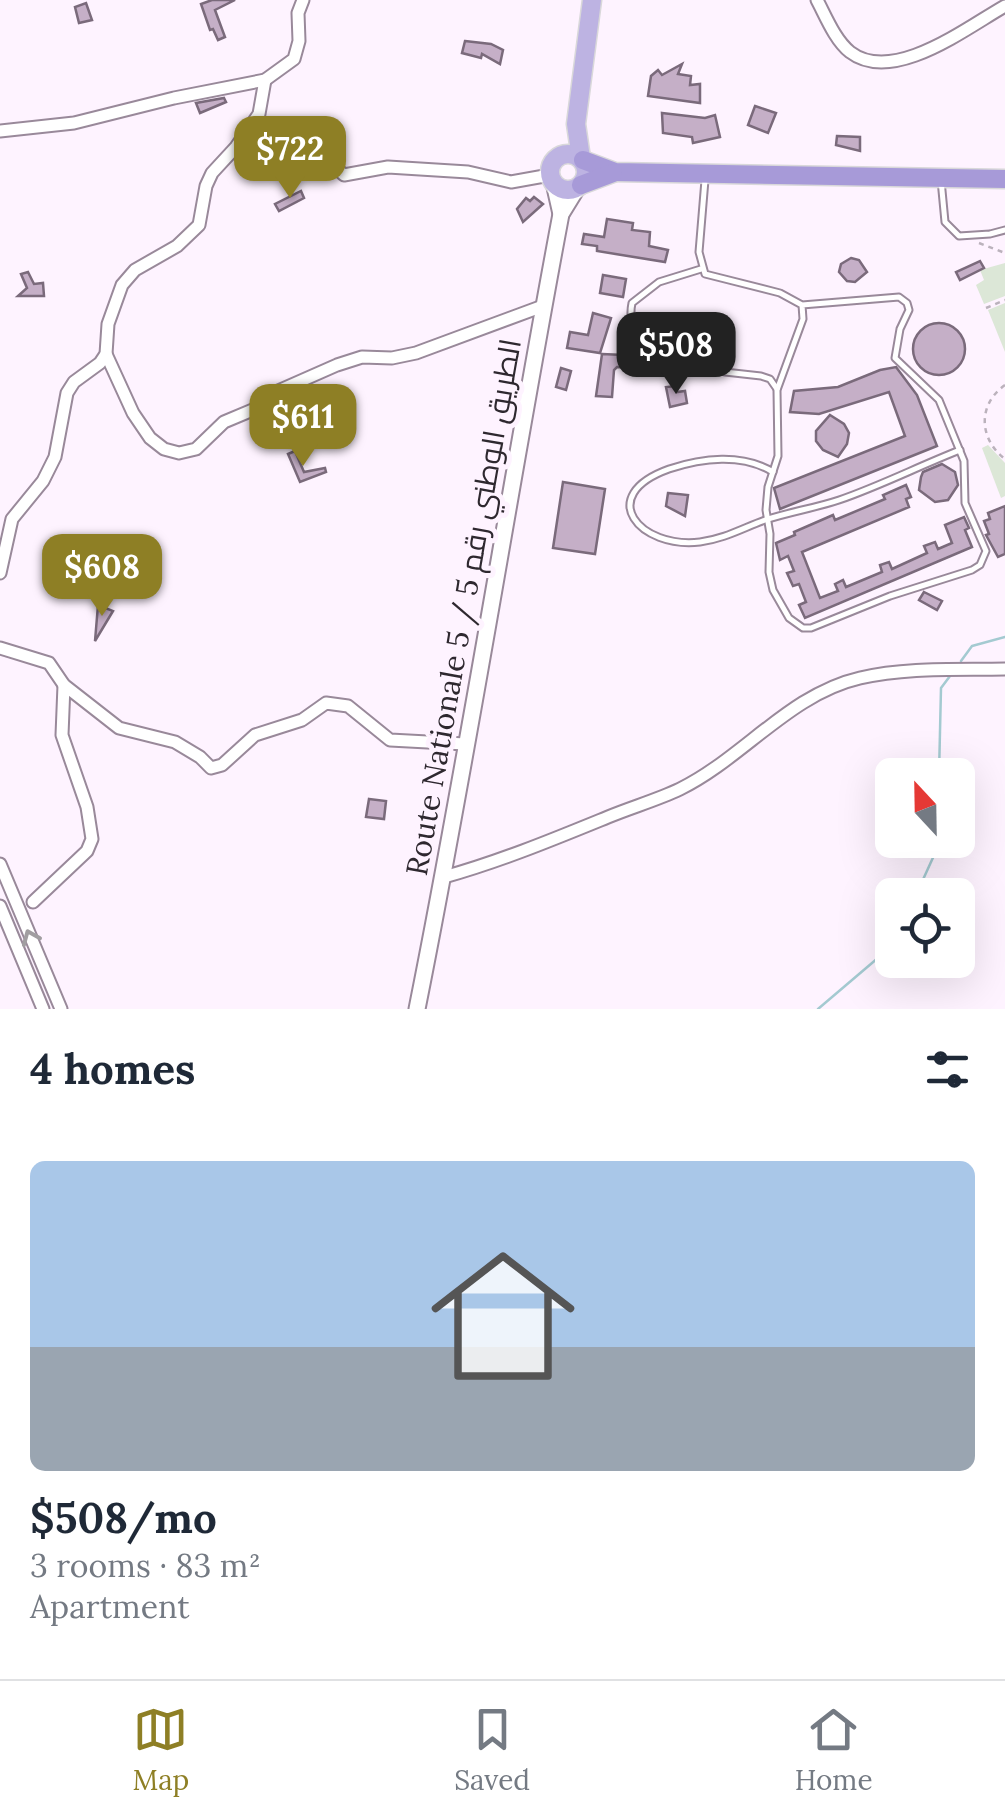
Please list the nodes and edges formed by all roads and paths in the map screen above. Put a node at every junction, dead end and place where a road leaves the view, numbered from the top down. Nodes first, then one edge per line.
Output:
1 (303, 0) edge
2 (592, 0) edge
3 (817, 0) edge
4 (1005, 6) edge
5 (265, 80) junction
6 (576, 124) junction
7 (0, 130) edge
8 (247, 133) junction
9 (582, 159) junction
10 (553, 172) junction
11 (615, 172) junction
12 (705, 175) junction
13 (941, 178) junction
14 (1005, 179) edge
15 (579, 186) junction
16 (561, 214) junction
17 (1005, 230) edge
18 (959, 236) junction
19 (1005, 252) edge
20 (701, 268) junction
21 (1005, 300) edge
22 (802, 305) junction
23 (544, 306) junction
24 (986, 308) dead end
25 (106, 354) junction
26 (1005, 386) edge
27 (777, 390) junction
28 (960, 450) junction
29 (1005, 459) edge
30 (773, 472) junction
31 (767, 520) junction
32 (0, 573) edge
33 (0, 648) edge
34 (1005, 669) edge
35 (64, 684) junction
36 (465, 744) junction
37 (0, 864) edge
38 (444, 876) junction
39 (33, 902) dead end
40 (0, 906) edge
41 (43, 1009) edge
42 (60, 1009) edge
43 (417, 1009) edge

1 - 5 street
2 - 6 main road
3 - 4 street
5 - 7 street
5 - 8 street
6 - 9 main road
6 - 10 main road
8 - 10 street
8 - 25 street
9 - 10 main road
9 - 11 highway
9 - 15 main road
10 - 15 main road
10 - 16 main road
11 - 12 highway
11 - 15 highway
12 - 13 highway
12 - 20 lane
13 - 14 highway
13 - 18 lane
15 - 16 main road
16 - 23 main road, Route Nationale 5 / الطريق الوطني رقم 5
17 - 18 lane
18 - 19 path
20 - 22 lane
20 - 27 lane
21 - 24 path
22 - 27 lane
22 - 28 lane
23 - 25 street
23 - 36 main road, Route Nationale 5 / الطريق الوطني رقم 5
25 - 32 street
26 - 29 path
27 - 30 lane
28 - 31 lane
28 - 31 lane
30 - 31 lane
30 - 31 lane
33 - 35 street
34 - 38 street
35 - 36 street
35 - 39 street
36 - 38 main road, Route Nationale 5 / الطريق الوطني رقم 5
42 -> 37 street
38 - 43 main road, Route Nationale 5 / الطريق الوطني رقم 5
40 - 41 street

